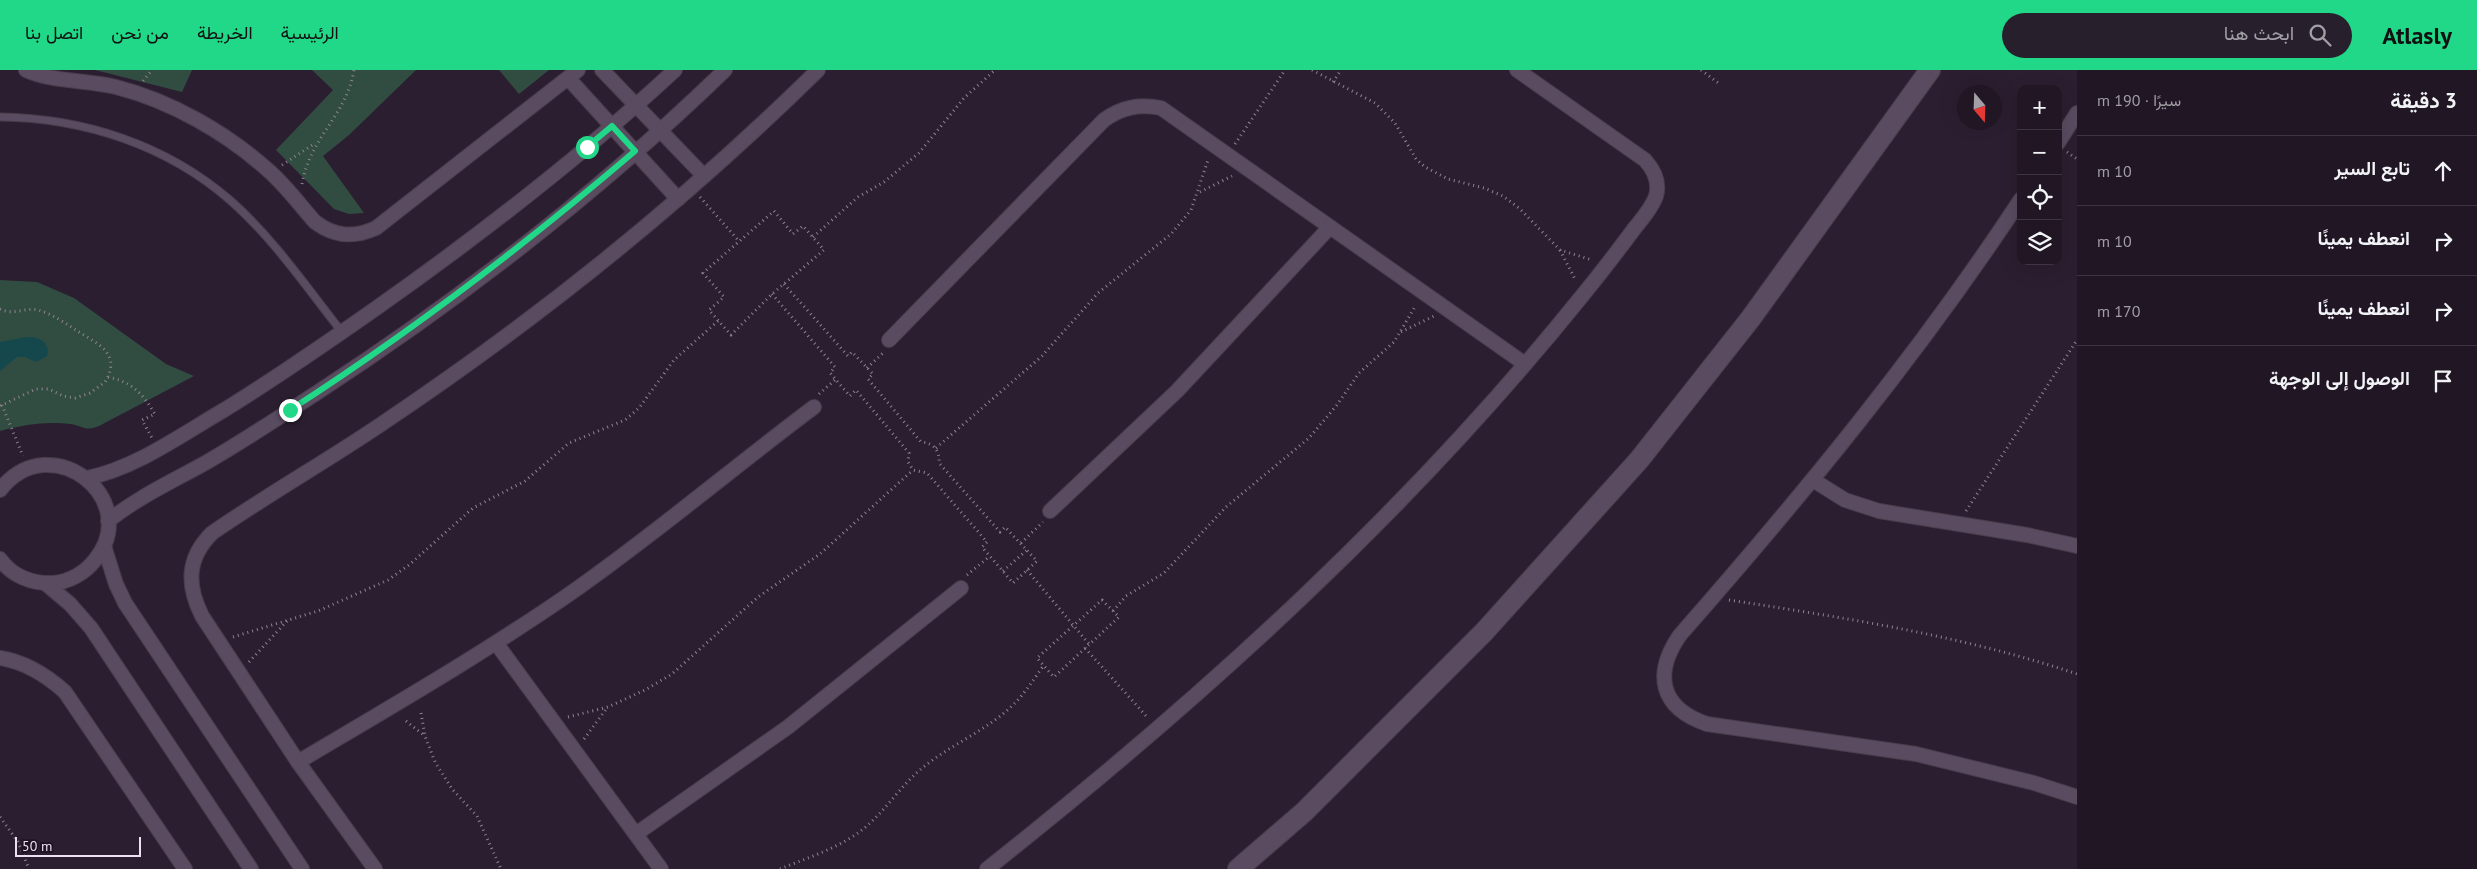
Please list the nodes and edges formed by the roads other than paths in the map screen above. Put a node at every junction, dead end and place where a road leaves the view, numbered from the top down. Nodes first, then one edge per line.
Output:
1 (26, 70) edge
2 (602, 70) edge
3 (676, 70) edge
4 (725, 70) edge
5 (818, 70) edge
6 (1517, 70) edge
7 (1930, 70) edge
8 (573, 74) edge
9 (636, 106) junction
10 (2077, 113) edge
11 (0, 117) edge
12 (612, 126) junction
13 (659, 130) junction
14 (2062, 137) edge
15 (635, 151) junction
16 (704, 176) junction
17 (678, 199) junction
18 (2017, 206) edge
19 (1330, 227) junction
20 (342, 332) junction
21 (889, 340) dead end
22 (1525, 364) junction
23 (814, 407) dead end
24 (86, 478) junction
25 (1813, 480) junction
26 (0, 490) edge
27 (1052, 508) road end
28 (108, 521) junction
29 (104, 546) junction
30 (2077, 546) edge
31 (0, 559) edge
32 (0, 573) edge
33 (21, 577) junction
34 (45, 583) junction
35 (961, 588) dead end
36 (496, 643) junction
37 (0, 658) edge
38 (298, 762) junction
39 (2077, 797) edge
40 (636, 834) junction
41 (185, 869) edge
42 (251, 869) edge
43 (302, 869) edge
44 (375, 869) edge
45 (661, 869) edge
46 (987, 869) edge
47 (1238, 869) edge

1 - 8 street
2 - 9 street
3 - 9 street
4 - 13 street
5 - 16 street
6 - 22 street
7 - 47 main road
8 - 12 street
9 - 12 street
9 - 13 street
10 - 14 street
11 - 20 lane
12 - 15 street
12 - 20 street
13 - 15 street
13 - 16 street
15 - 17 street
15 - 28 street
16 - 17 street
17 - 38 street
18 - 25 street
19 - 21 street
19 - 22 street
19 - 27 street
20 - 24 street
22 - 46 street
23 - 36 street
24 - 26 street
24 - 28 street
25 - 30 street
25 - 39 street
28 - 29 street
29 - 34 street
29 - 43 street
31 - 33 street
32 - 33 street
33 - 34 street
34 - 42 street
35 - 40 street
36 - 38 street
36 - 40 street
37 - 41 street
38 - 44 street
40 - 45 street

